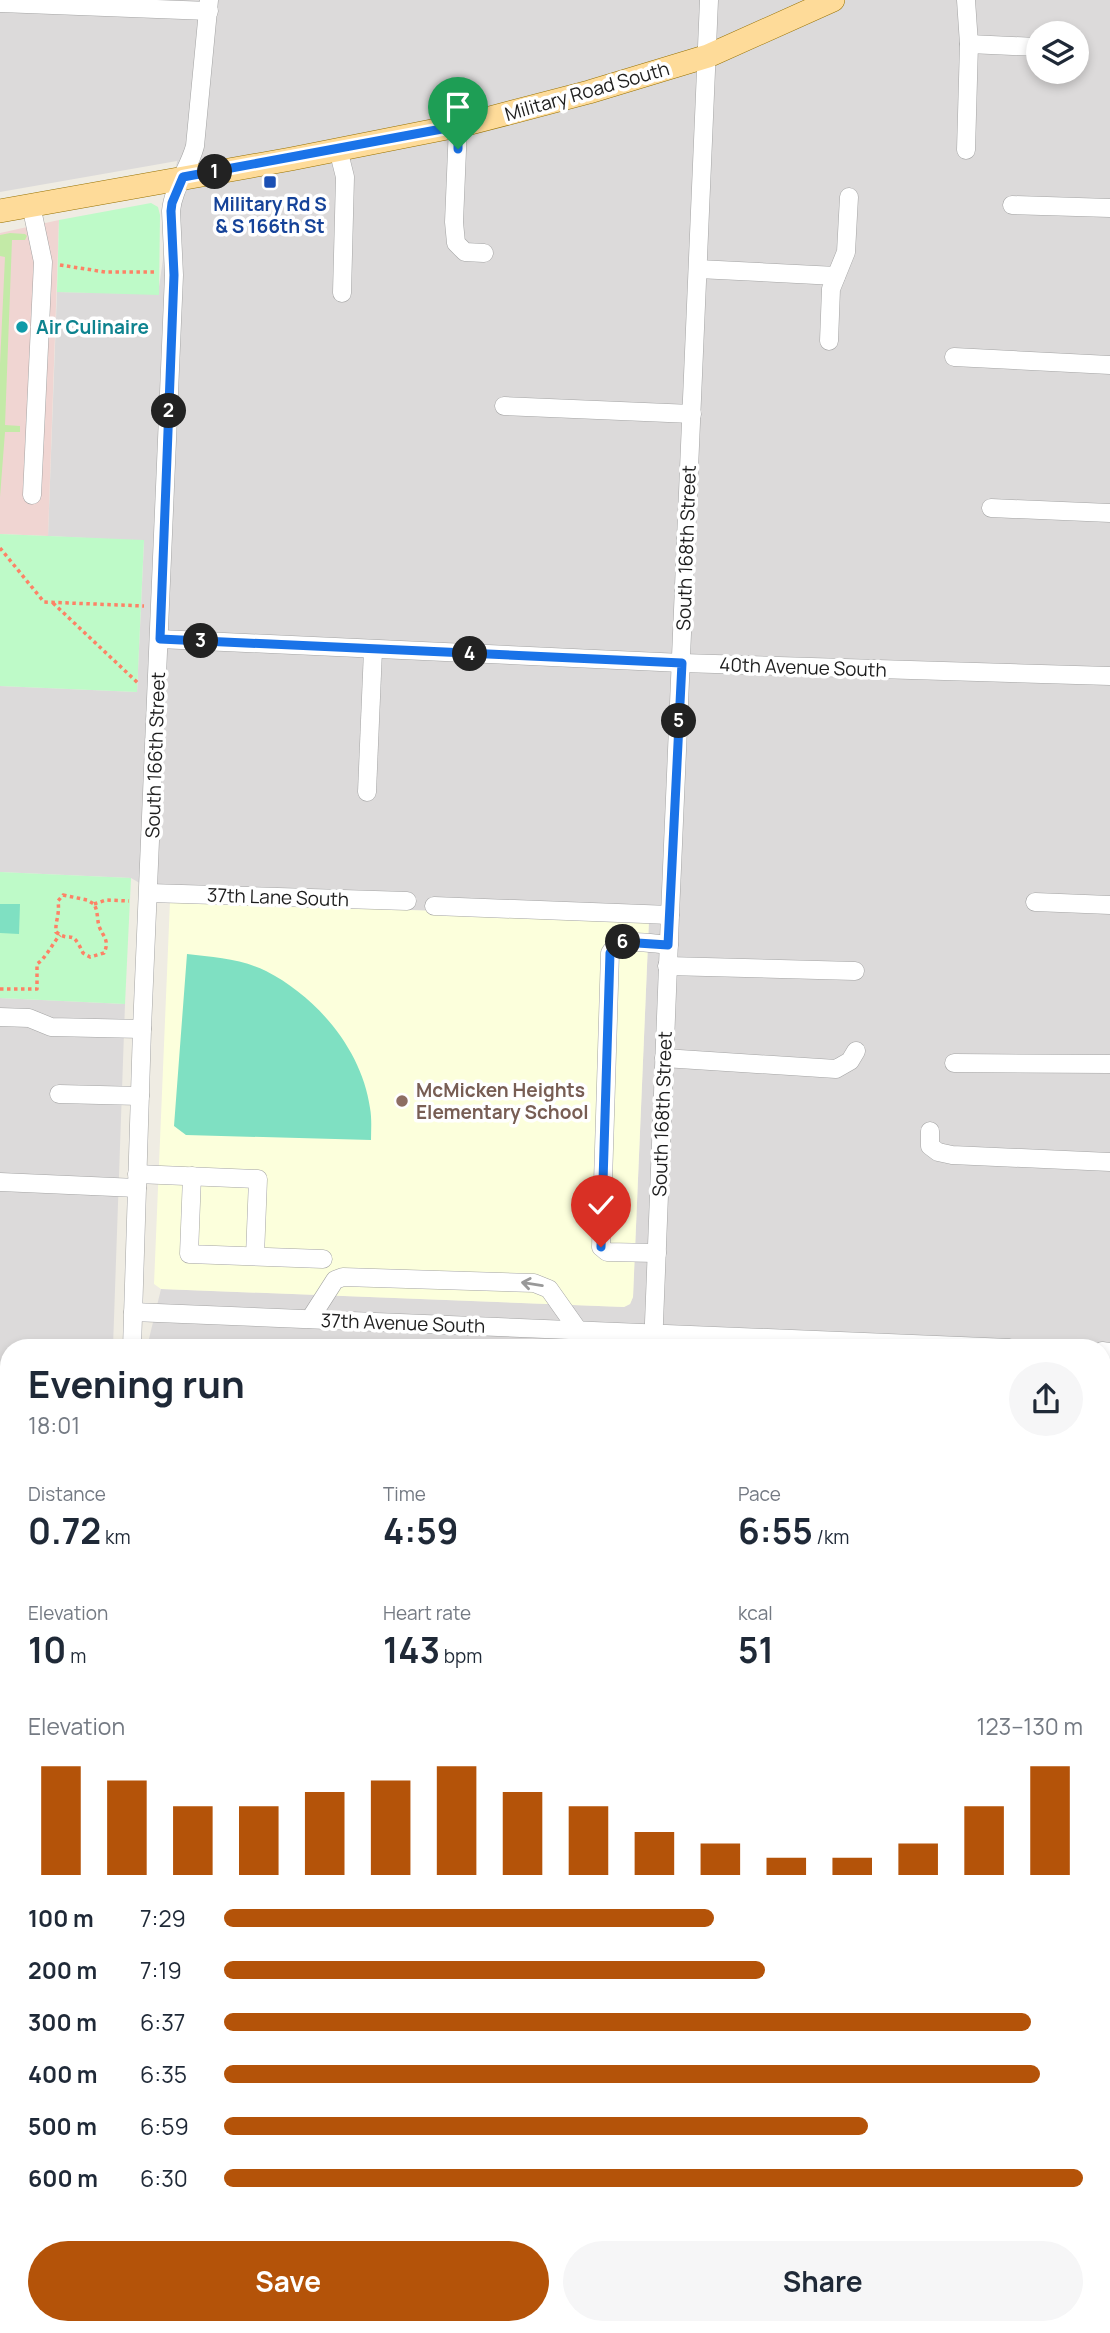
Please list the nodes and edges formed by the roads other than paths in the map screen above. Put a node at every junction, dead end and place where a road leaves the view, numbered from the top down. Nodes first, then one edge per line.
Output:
1 (709, 0) edge
2 (833, 0) edge
3 (965, 0) edge
4 (0, 3) edge
5 (209, 5) edge
6 (969, 44) junction
7 (1026, 47) edge
8 (708, 56) junction
9 (458, 126) junction
10 (338, 149) junction
11 (966, 150) dead end
12 (183, 177) junction
13 (849, 197) dead end
14 (31, 205) junction
15 (1012, 205) dead end
16 (1110, 208) edge
17 (0, 211) edge
18 (484, 253) dead end
19 (698, 269) junction
20 (836, 276) junction
21 (342, 293) dead end
22 (829, 341) dead end
23 (954, 357) dead end
24 (1110, 365) edge
25 (504, 406) dead end
26 (692, 414) junction
27 (32, 495) dead end
28 (991, 508) dead end
29 (1110, 513) edge
30 (160, 639) junction
31 (373, 650) junction
32 (682, 663) junction
33 (1110, 676) edge
34 (367, 792) dead end
35 (149, 893) junction
36 (407, 901) dead end
37 (1035, 902) dead end
38 (434, 905) dead end
39 (1110, 905) edge
40 (670, 915) junction
41 (668, 945) junction
42 (667, 966) junction
43 (855, 971) dead end
44 (0, 1017) edge
45 (142, 1029) junction
46 (856, 1051) dead end
47 (664, 1058) junction
48 (954, 1063) dead end
49 (1110, 1064) edge
50 (59, 1094) dead end
51 (140, 1096) junction
52 (930, 1131) dead end
53 (1110, 1162) edge
54 (192, 1177) junction
55 (137, 1181) junction
56 (0, 1182) edge
57 (657, 1254) junction
58 (255, 1256) junction
59 (323, 1259) dead end
60 (133, 1312) junction
61 (310, 1319) junction
62 (578, 1330) junction
63 (132, 1339) edge
64 (646, 1339) edge
65 (654, 1339) edge

1 - 8 street, South 168th Street
2 - 8 main road, Military Road South
3 - 6 street
4 - 5 street
5 - 12 street, South 166th Street
6 - 7 street
6 - 11 street
8 - 9 main road, Military Road South
8 - 19 street, South 168th Street
9 - 10 main road, Military Road South
9 - 18 street
10 - 12 main road, Military Road South
10 - 21 street
12 - 14 main road, Military Road South
12 - 30 street, South 166th Street
13 - 20 street
14 - 17 main road, Military Road South
14 - 27 street
15 - 16 street
19 - 20 street
19 - 26 street, South 168th Street
20 - 22 street
23 - 24 street
25 - 26 street
26 - 32 street, South 168th Street
28 - 29 street
30 - 31 street, 40th Avenue South
30 - 35 street, South 166th Street
31 - 32 street, 40th Avenue South
31 - 34 street
32 - 33 street, 40th Avenue South
32 - 40 street, South 168th Street
35 - 36 street, 37th Lane South
35 - 45 street, South 166th Street
37 - 39 street
38 - 40 street
40 - 41 street, South 168th Street
41 - 42 street, South 168th Street
41 - 57 street
42 - 43 street
42 - 47 street, South 168th Street
44 - 45 street
45 - 51 street, South 166th Street
46 - 47 street
47 - 57 street, South 168th Street
48 - 49 street
50 - 51 street
51 - 55 street, South 166th Street
52 - 53 street
54 - 55 street
54 - 58 street
54 - 58 street
55 - 56 street
55 - 60 street, South 166th Street
57 - 65 street, South 168th Street
58 - 59 street
60 - 61 street, 37th Avenue South
60 - 63 street, South 166th Street
61 - 62 street, 37th Avenue South
62 -> 61 street
62 - 64 street, 37th Avenue South

